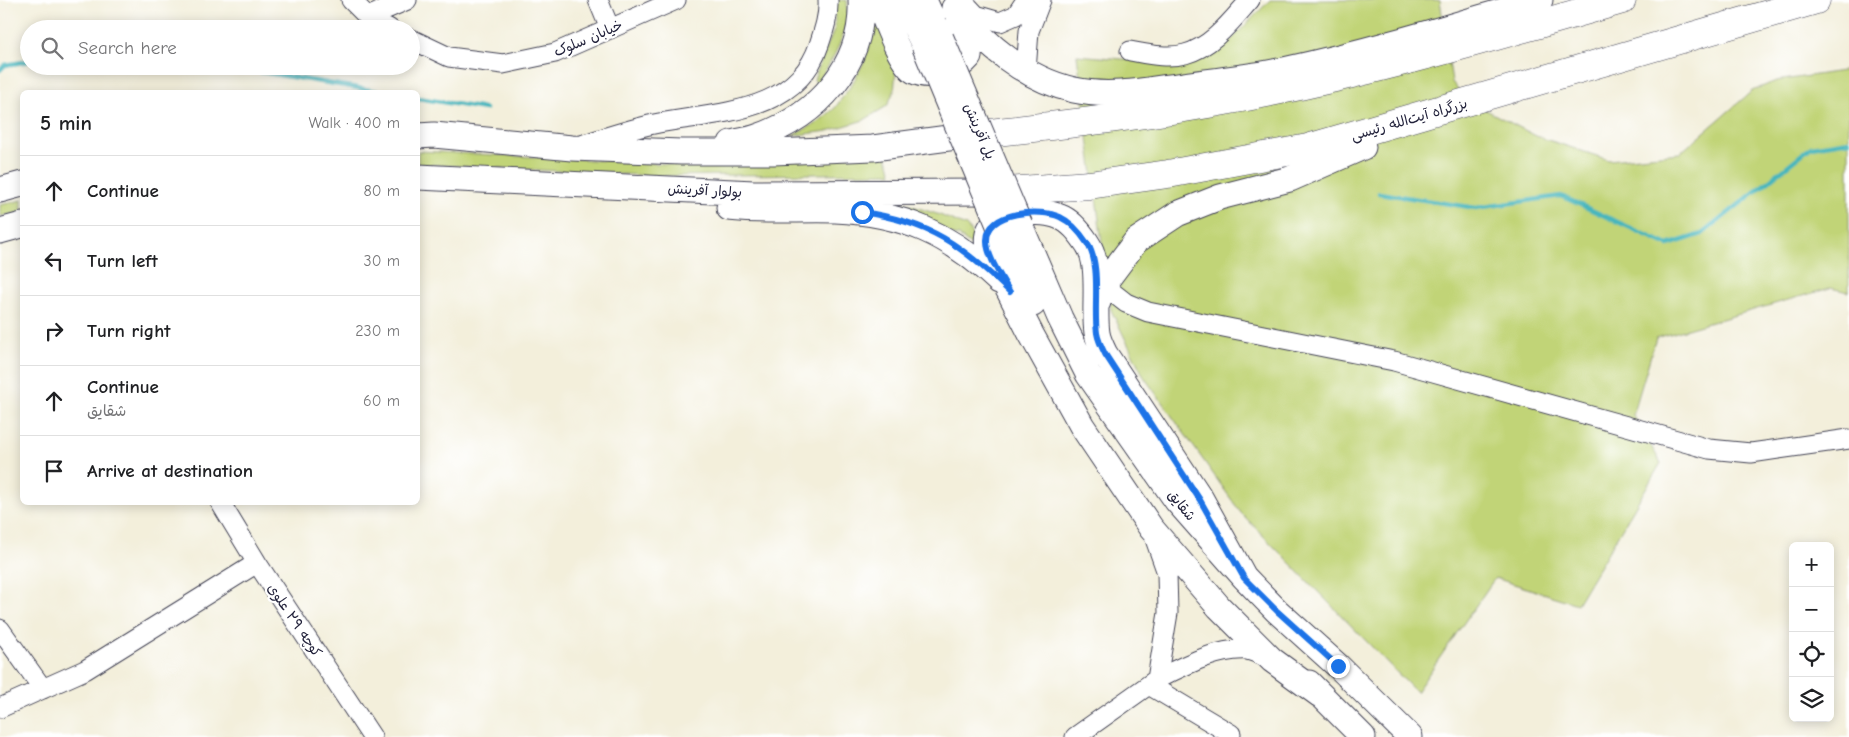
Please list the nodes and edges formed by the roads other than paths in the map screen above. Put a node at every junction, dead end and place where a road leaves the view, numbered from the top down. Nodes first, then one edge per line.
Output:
1 (351, 0) edge
2 (406, 0) edge
3 (598, 0) edge
4 (676, 0) edge
5 (828, 0) edge
6 (861, 0) edge
7 (878, 0) edge
8 (902, 0) edge
9 (924, 0) edge
10 (1026, 0) edge
11 (1041, 0) edge
12 (1250, 0) edge
13 (1540, 0) edge
14 (1622, 0) edge
15 (1816, 0) edge
16 (955, 3) edge
17 (1764, 8) edge
18 (368, 17) junction
19 (374, 20) edge
20 (610, 29) junction
21 (932, 42) junction
22 (420, 43) edge
23 (1130, 51) dead end
24 (1283, 70) junction
25 (1026, 71) junction
26 (1355, 74) junction
27 (1412, 118) junction
28 (971, 135) joint
29 (420, 136) edge
30 (1363, 147) joint
31 (572, 148) junction
32 (681, 152) junction
33 (420, 177) edge
34 (20, 185) edge
35 (626, 186) junction
36 (0, 190) edge
37 (992, 192) joint
38 (20, 226) edge
39 (1011, 227) junction
40 (0, 231) edge
41 (1103, 285) junction
42 (1010, 292) junction
43 (1095, 312) junction
44 (1849, 439) edge
45 (222, 505) edge
46 (1151, 528) junction
47 (257, 563) junction
48 (1244, 578) junction
49 (0, 629) edge
50 (1272, 660) junction
51 (1153, 682) junction
52 (43, 689) junction
53 (1320, 695) junction
54 (0, 708) edge
55 (1232, 734) dead end
56 (372, 737) edge
57 (1075, 737) edge
58 (1363, 737) edge
59 (1410, 737) edge

1 - 18 street
2 - 18 street
3 - 20 street
4 - 20 street, خیابان سلوک
5 - 31 street
6 - 32 main road
7 - 16 main road
8 - 21 main road
9 - 21 main road
10 - 16 street
11 - 25 street
12 - 23 street
13 - 24 main road
14 - 26 highway
15 - 17 highway, بزرگراه آیت‌الله رئیسی
16 - 25 main road
17 - 27 highway, بزرگراه آیت‌الله رئیسی
18 - 19 street
20 - 22 street, خیابان سلوک
21 - 39 main road, پل آفرینش, bridge
24 - 25 main road
24 - 26 highway
26 - 28 highway
27 - 30 highway
27 - 37 highway, بزرگراه آیت‌الله رئیسی
28 - 32 main road
29 - 31 main road
30 - 41 main road
31 - 32 main road
33 - 35 main road, بولوار آفرینش
34 - 36 main road
35 - 37 main road, بولوار آفرینش
35 - 42 main road
38 - 40 main road
39 - 48 main road, شقایق
39 - 53 main road, شقایق
41 - 43 main road
41 - 44 street
42 - 43 main road, شقایق
42 - 46 main road, شقایق
43 - 48 main road
45 - 47 street, کوچه ۲۹ علوی
46 - 50 main road, شقایق
46 - 51 street
47 - 52 street
47 - 56 street, کوچه ۲۹ علوی
48 - 59 main road, شقایق
49 - 52 street
50 - 51 street
50 - 53 main road, شقایق
51 - 55 street
51 - 57 street
52 - 54 street
53 - 58 main road, شقایق

